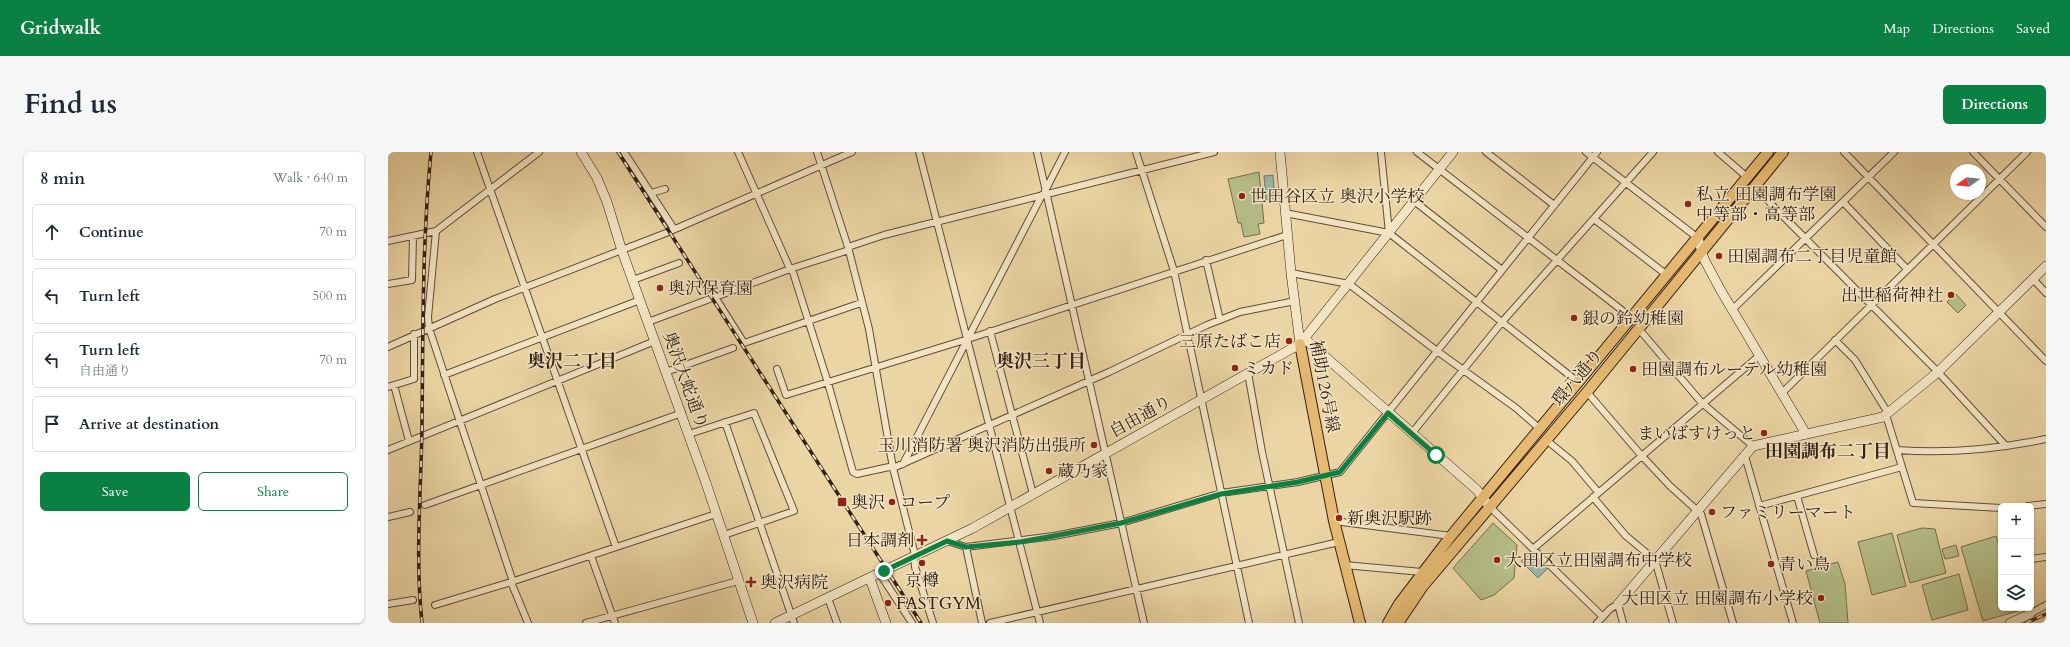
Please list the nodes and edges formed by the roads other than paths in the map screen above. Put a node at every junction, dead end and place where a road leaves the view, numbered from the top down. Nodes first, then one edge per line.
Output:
1 (477, 152) edge
2 (539, 152) edge
3 (580, 152) edge
4 (624, 152) edge
5 (738, 152) edge
6 (818, 152) edge
7 (852, 152) edge
8 (919, 152) edge
9 (1037, 152) edge
10 (1065, 152) edge
11 (1136, 152) edge
12 (1214, 152) edge
13 (1280, 152) edge
14 (1381, 152) edge
15 (1417, 152) edge
16 (1453, 152) edge
17 (1486, 152) edge
18 (1586, 152) edge
19 (1653, 152) edge
20 (1718, 152) edge
21 (1768, 152) edge
22 (1783, 152) edge
23 (1844, 152) edge
24 (1894, 152) edge
25 (1973, 152) edge
26 (2027, 152) edge
27 (1595, 154) edge
28 (821, 166) junction
29 (1439, 169) junction
30 (1142, 170) junction
31 (1747, 177) junction
32 (1869, 177) junction
33 (1999, 179) junction
34 (1626, 182) junction
35 (1755, 185) junction
36 (665, 189) dead end
37 (490, 190) junction
38 (650, 193) junction
39 (757, 194) junction
40 (1044, 194) junction
41 (1414, 200) junction
42 (1843, 202) junction
43 (1554, 205) junction
44 (1285, 213) junction
45 (1594, 219) junction
46 (937, 222) junction
47 (2046, 227) edge
48 (674, 229) junction
49 (436, 231) junction
50 (1390, 233) junction
51 (1287, 235) junction
52 (413, 236) junction
53 (1528, 238) junction
54 (1698, 238) junction
55 (1806, 238) junction
56 (388, 241) edge
57 (1933, 244) junction
58 (848, 248) junction
59 (1702, 250) junction
60 (622, 251) junction
61 (1557, 259) junction
62 (1206, 260) junction
63 (679, 263) dead end
64 (2046, 266) edge
65 (791, 269) junction
66 (1908, 269) junction
67 (1502, 270) junction
68 (1174, 271) junction
69 (1291, 273) junction
70 (1667, 275) junction
71 (633, 280) junction
72 (2032, 280) junction
73 (388, 284) edge
74 (1349, 284) junction
75 (524, 287) junction
76 (2046, 293) edge
77 (715, 297) junction
78 (640, 300) junction
79 (1294, 301) junction
80 (1477, 301) junction
81 (861, 303) junction
82 (1071, 304) junction
83 (1871, 304) junction
84 (1733, 309) junction
85 (1999, 312) junction
86 (1632, 318) junction
87 (808, 320) junction
88 (1220, 320) junction
89 (648, 322) junction
90 (1502, 322) junction
91 (429, 328) junction
92 (1638, 328) junction
93 (990, 331) junction
94 (1187, 333) junction
95 (414, 334) junction
96 (542, 337) junction
97 (968, 339) junction
98 (1835, 340) junction
99 (655, 341) junction
100 (1303, 341) junction
101 (388, 347) edge
102 (733, 348) dead end
103 (1437, 351) junction
104 (1760, 356) junction
105 (2046, 361) edge
106 (875, 368) junction
107 (777, 369) dead end
108 (1462, 369) junction
109 (666, 372) junction
110 (1938, 372) junction
111 (1248, 373) junction
112 (444, 375) junction
113 (1088, 380) junction
114 (557, 381) junction
115 (1578, 382) junction
116 (828, 383) junction
117 (391, 386) edge
118 (1586, 392) junction
119 (1782, 393) junction
120 (1202, 399) junction
121 (1702, 403) junction
122 (682, 413) junction
123 (1388, 413) junction
124 (1012, 414) junction
125 (1887, 414) junction
126 (459, 420) junction
127 (725, 422) junction
128 (990, 425) junction
129 (1540, 429) junction
130 (1412, 433) junction
131 (689, 434) junction
132 (1806, 434) junction
133 (1545, 438) junction
134 (2046, 439) edge
135 (410, 441) junction
136 (1753, 446) junction
137 (2006, 446) junction
138 (388, 450) edge
139 (582, 450) junction
140 (1898, 450) junction
141 (1106, 453) junction
142 (1641, 455) junction
143 (1744, 456) junction
144 (903, 464) junction
145 (1902, 467) junction
146 (893, 468) junction
147 (1325, 476) junction
148 (482, 485) junction
149 (1269, 486) junction
150 (1598, 492) junction
151 (1033, 494) junction
152 (1221, 494) junction
153 (1483, 496) junction
154 (1798, 496) junction
155 (1593, 497) junction
156 (2046, 504) edge
157 (425, 505) dead end
158 (2034, 505) edge
159 (1489, 506) junction
160 (1759, 506) junction
161 (1011, 507) junction
162 (1998, 508) edge
163 (1698, 510) junction
164 (410, 512) dead end
165 (716, 514) junction
166 (388, 517) edge
167 (1334, 521) junction
168 (759, 523) junction
169 (1121, 523) junction
170 (724, 535) junction
171 (1451, 536) junction
172 (947, 541) junction
173 (1020, 542) junction
174 (1339, 542) junction
175 (616, 547) junction
176 (966, 547) junction
177 (1534, 548) junction
178 (1284, 554) junction
179 (1814, 555) dead end
180 (591, 556) junction
181 (914, 556) junction
182 (2046, 557) edge
183 (2034, 559) edge
184 (1655, 560) junction
185 (1344, 565) junction
186 (1237, 566) junction
187 (1422, 572) junction
188 (880, 574) junction
189 (870, 579) junction
190 (738, 581) junction
191 (512, 582) junction
192 (1136, 589) junction
193 (828, 598) junction
194 (413, 600) dead end
195 (388, 604) edge
196 (1618, 604) junction
197 (435, 605) dead end
198 (2046, 605) edge
199 (2034, 609) edge
200 (2029, 611) edge
201 (1037, 612) junction
202 (613, 615) junction
203 (1603, 617) junction
204 (792, 619) edge
205 (528, 623) edge
206 (586, 623) edge
207 (615, 623) edge
208 (753, 623) edge
209 (775, 623) edge
210 (837, 623) edge
211 (886, 623) edge
212 (912, 623) edge
213 (933, 623) edge
214 (982, 623) edge
215 (990, 623) edge
216 (1040, 623) edge
217 (1144, 623) edge
218 (1249, 623) edge
219 (1299, 623) edge
220 (1360, 623) edge
221 (1388, 623) edge
222 (1398, 623) edge
223 (1597, 623) edge
224 (1623, 623) edge
225 (1674, 623) edge
226 (1733, 623) edge
227 (1793, 623) edge
228 (2010, 623) edge

1 - 37 street
2 - 37 street
3 - 60 street, 奥沢大蛇通り
4 - 38 street
5 - 39 street
6 - 28 street
7 - 28 street
8 - 46 street
9 - 40 street
10 - 40 street
11 - 30 street
12 - 30 street
13 - 44 street, 補助126号線
14 - 50 street
15 - 29 street
16 - 29 street, 自由通り
17 - 43 street
18 - 27 street
19 - 34 street
20 - 31 street
21 - 31 main road, 環八通り
22 - 35 main road, 環八通り
23 - 32 street
24 - 32 street
25 - 33 street
26 - 33 street
27 - 34 street
27 - 43 street
28 - 39 street
28 - 58 street
29 - 41 street, 自由通り
29 - 53 street
30 - 40 street
30 - 68 street
31 - 54 main road, 環八通り
32 - 42 street
32 - 57 street
33 - 47 street
33 - 57 street
34 - 45 street
34 - 54 street
35 - 55 street
35 - 59 main road, 環八通り
36 - 38 street
37 - 49 street
37 - 75 street
38 - 48 street
39 - 48 street
39 - 65 street
40 - 46 street
40 - 82 street
40 - 97 street
41 - 50 street, 自由通り
41 - 67 street
42 - 55 street
42 - 66 street
43 - 53 street
44 - 50 street
44 - 51 street, 補助126号線
45 - 61 street
45 - 70 street
46 - 58 street
46 - 97 street
48 - 60 street
49 - 52 street
49 - 91 street
50 - 74 street, 自由通り
50 - 80 street
51 - 62 street
51 - 69 street, 補助126号線
52 - 56 street
52 - 73 street
53 - 61 street
53 - 67 street
54 - 59 street
54 - 70 main road, 環八通り
55 - 83 street
55 - 84 street
57 - 66 street
57 - 85 street
58 - 65 street
58 - 81 street
59 - 84 street
59 - 92 main road, 環八通り
60 - 71 street, 奥沢大蛇通り
60 - 75 street
61 - 86 street
61 - 90 street
62 - 68 street
62 - 88 street
63 - 71 street
64 - 72 street
65 - 77 street
65 - 87 street
66 - 83 street
67 - 80 street
68 - 82 street
68 - 94 street
69 - 74 street
69 - 79 street, 補助126号線
70 - 86 main road, 環八通り
71 - 78 street, 奥沢大蛇通り
72 - 76 street
72 - 85 street
74 - 100 street, 自由通り
74 - 103 street
75 - 91 street
75 - 96 street
77 - 87 street
77 - 89 street
78 - 89 street, 奥沢大蛇通り
78 - 96 street
79 - 88 street
79 - 100 street, 補助126号線
80 - 90 street
80 - 103 street
81 - 87 street
81 - 106 street
82 - 93 street
82 - 113 street
83 - 98 street
83 - 110 street
84 - 104 street
85 - 105 street
85 - 110 street
86 - 115 main road, 環八通り
87 - 116 street
88 - 94 street
89 - 99 street, 奥沢大蛇通り
90 - 108 street
90 - 115 street
91 - 95 street
91 - 112 street
92 - 118 main road, 環八通り
92 - 121 street
93 - 97 street
93 - 124 street
94 - 113 street
94 - 120 street
95 - 101 street
95 - 117 street
96 - 112 street
96 - 114 street
97 - 106 street
97 - 128 street
97 - 144 street
98 - 119 street
98 - 125 street
99 - 109 street, 奥沢大蛇通り
99 - 114 street
100 - 111 street, 自由通り
100 - 123 street
100 - 147 main road, 補助126号線
102 - 109 street
103 - 108 street
103 - 123 street
104 - 119 street
104 - 121 street
106 - 116 street
106 - 146 street
107 - 116 street
108 - 129 street
108 - 130 street
109 - 122 street, 奥沢大蛇通り
110 - 125 street
110 - 137 street
111 - 120 street, 自由通り
111 - 149 street
112 - 126 street
113 - 124 street
113 - 141 street
114 - 126 street
114 - 139 street
115 - 129 main road, 環八通り
116 - 146 street
117 - 135 street
118 - 133 main road, 環八通り
118 - 142 street
119 - 132 street
120 - 141 street, 自由通り
120 - 152 street
121 - 136 street
121 - 142 street
122 - 131 street, 奥沢大蛇通り
122 - 139 street
123 - 130 street
123 - 147 street
124 - 128 street
124 - 151 street
125 - 132 street
125 - 140 street
126 - 135 street
126 - 148 street
127 - 131 street
127 - 168 street
127 - 168 street
128 - 144 street
128 - 161 street
129 - 153 main road, 環八通り
130 - 153 street
131 - 165 street, 奥沢大蛇通り
132 - 136 street
133 - 150 street
133 - 159 main road, 環八通り
134 - 137 street
135 - 138 street
136 - 143 street
137 - 140 street
139 - 148 street
139 - 175 street
140 - 145 street
141 - 151 street, 自由通り
141 - 169 street
142 - 150 street
142 - 163 street
143 - 160 street
143 - 163 street
144 - 146 street
145 - 154 street
145 - 162 street
146 - 181 street
147 - 149 street
147 - 167 main road, 補助126号線
148 - 157 street
148 - 191 street
149 - 152 street
149 - 178 street
150 - 155 street
151 - 161 street, 自由通り
152 - 169 street
152 - 186 street
153 - 159 street
153 - 171 main road, 環八通り
154 - 160 street
154 - 179 street
155 - 177 street
155 - 184 street
156 - 158 street
159 - 177 street
159 - 222 main road, 環八通り
160 - 227 street
161 - 172 street, 自由通り
161 - 173 street
163 - 184 street
163 - 226 street
164 - 166 street
165 - 170 street, 奥沢大蛇通り
165 - 175 street
167 - 171 street
167 - 174 main road, 補助126号線
168 - 170 street
168 - 204 street
169 - 173 street
169 - 192 street
170 - 190 street, 奥沢大蛇通り
171 - 187 main road, 環八通り
172 - 176 street
172 - 181 street, 自由通り
173 - 176 street
173 - 201 street
174 - 178 street
174 - 185 main road, 補助126号線
175 - 180 street
176 - 214 street
177 - 203 street
178 - 186 street
178 - 219 street
180 - 191 street
180 - 202 street
181 - 188 street, 自由通り
181 - 213 street
182 - 183 street
184 - 196 street
184 - 225 street
185 - 187 street
185 - 220 main road, 補助126号線
186 - 192 street
186 - 218 street
187 - 221 main road, 環八通り
188 - 189 street, 自由通り
188 - 212 street
189 - 193 street, 自由通り
189 - 211 street
190 - 202 street
190 - 208 street, 奥沢大蛇通り
191 - 197 street
191 - 205 street
192 - 201 street
192 - 217 street
193 - 204 street, 自由通り
193 - 210 street
194 - 195 street
196 - 203 street
196 - 224 street
198 - 199 street
200 - 228 street
201 - 215 street
201 - 216 street
202 - 206 street
202 - 207 street
203 - 223 street
204 - 209 street, 自由通り

